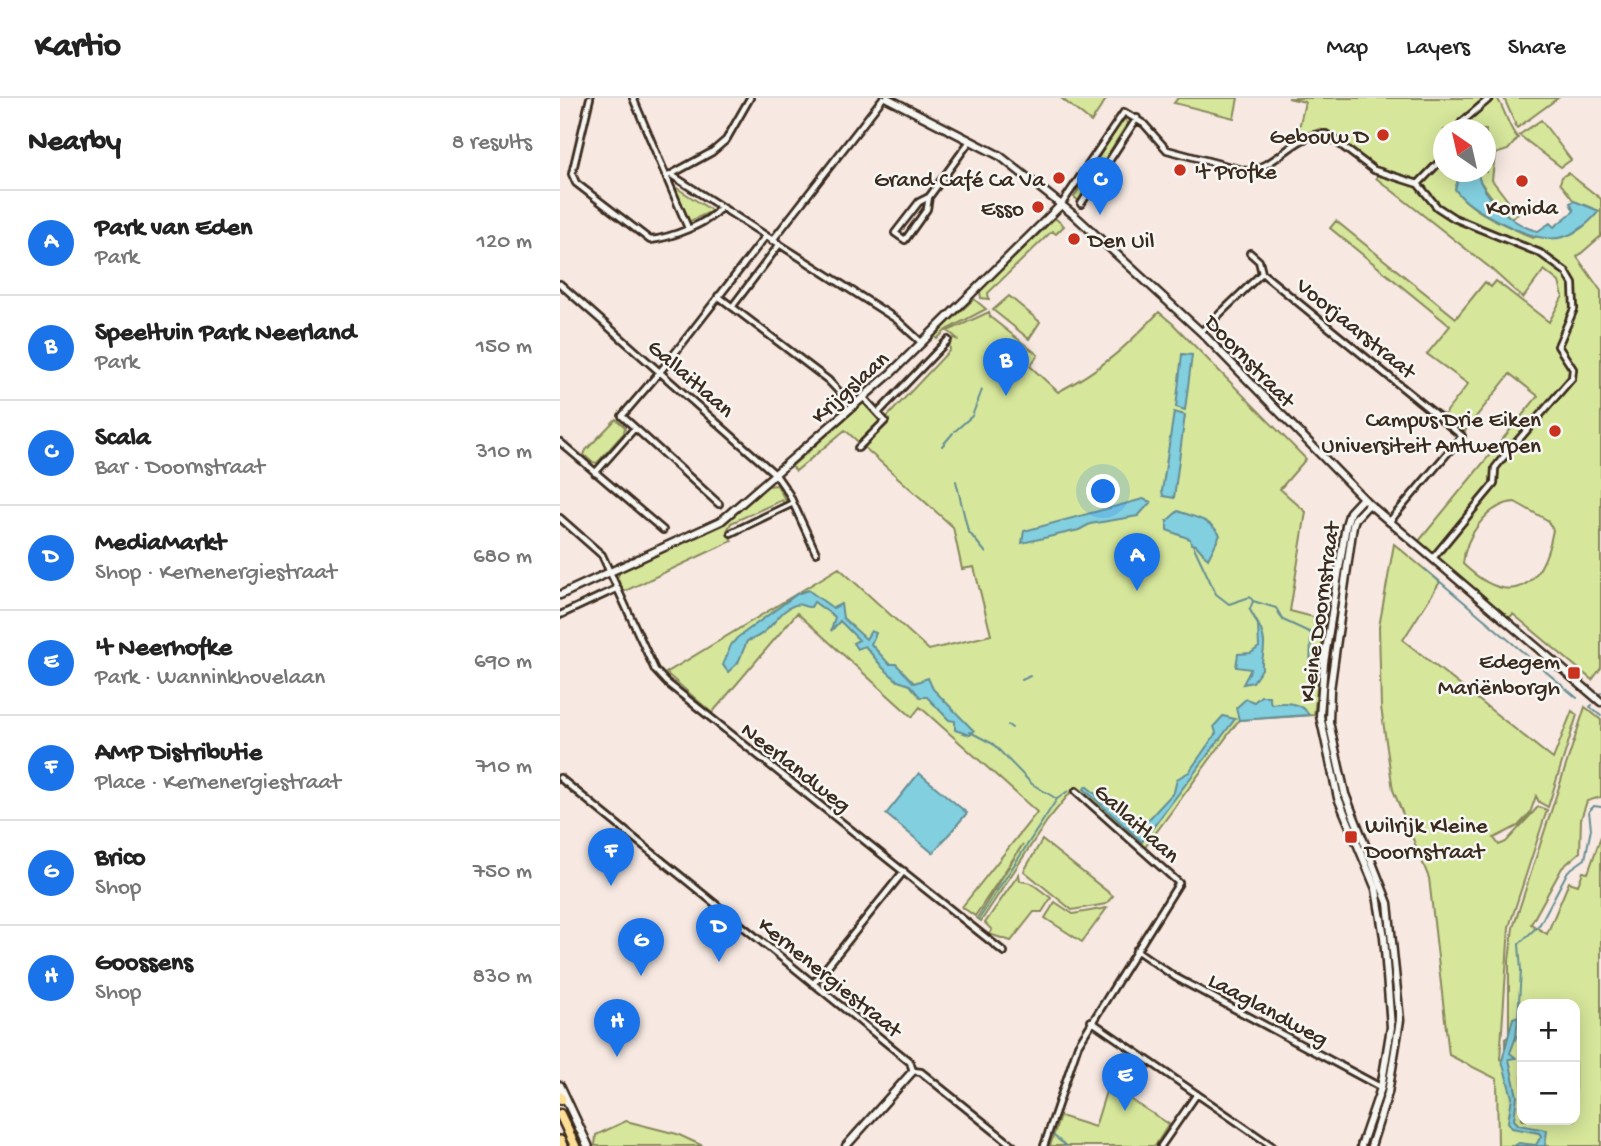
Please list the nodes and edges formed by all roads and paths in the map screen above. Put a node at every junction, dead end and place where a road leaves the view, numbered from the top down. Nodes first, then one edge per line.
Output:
1 (590, 98) edge
2 (633, 98) edge
3 (750, 98) edge
4 (885, 98) edge
5 (1490, 98) edge
6 (1137, 118) junction
7 (1466, 119) edge
8 (970, 140) junction
9 (1433, 168) edge
10 (666, 173) junction
11 (673, 176) junction
12 (1418, 184) junction
13 (929, 197) junction
14 (1081, 204) dead end
15 (1061, 205) junction
16 (720, 208) junction
17 (688, 228) junction
18 (765, 237) junction
19 (772, 241) junction
20 (779, 245) junction
21 (1250, 253) dead end
22 (1262, 273) junction
23 (560, 284) edge
24 (718, 296) junction
25 (732, 307) junction
26 (1200, 332) junction
27 (948, 340) dead end
28 (922, 343) junction
29 (660, 372) junction
30 (845, 398) dead end
31 (864, 398) junction
32 (878, 413) junction
33 (634, 429) junction
34 (560, 442) edge
35 (858, 448) dead end
36 (595, 473) junction
37 (776, 475) junction
38 (1363, 498) junction
39 (793, 503) junction
40 (719, 504) dead end
41 (1369, 504) junction
42 (560, 518) edge
43 (1389, 523) junction
44 (663, 530) dead end
45 (731, 533) dead end
46 (816, 553) dead end
47 (1431, 560) junction
48 (610, 572) junction
49 (618, 588) junction
50 (560, 595) edge
51 (560, 615) edge
52 (1600, 701) edge
53 (560, 778) edge
54 (1076, 791) dead end
55 (904, 871) junction
56 (1136, 950) junction
57 (1004, 952) dead end
58 (813, 984) junction
59 (1091, 1021) junction
60 (1386, 1062) junction
61 (1394, 1064) junction
62 (913, 1071) junction
63 (560, 1086) edge
64 (1381, 1088) junction
65 (1388, 1093) junction
66 (1197, 1094) junction
67 (560, 1097) edge
68 (560, 1114) edge
69 (560, 1141) edge
70 (562, 1146) edge
71 (575, 1146) edge
72 (585, 1146) edge
73 (846, 1146) edge
74 (1013, 1146) edge
75 (1044, 1146) edge
76 (1161, 1146) edge
77 (1272, 1146) edge
78 (1361, 1146) edge
79 (1371, 1146) edge

1 - 17 street
2 - 10 street
3 - 11 street
4 - 8 street, Doornstraat
4 - 19 street
5 - 7 street
6 - 12 street
6 - 14 street
6 - 15 street, Krijgslaan
8 - 13 street
8 - 15 street, Doornstraat
9 - 12 street
10 - 11 street
10 - 17 street
11 - 16 street
12 - 47 street
13 - 13 street
15 - 26 street, Doornstraat
15 - 28 street, Krijgslaan
16 - 17 street
16 - 18 street
18 - 19 street
18 - 24 street
19 - 20 street
20 - 25 street
20 - 28 street
21 - 22 street, Voorjaarstraat
22 - 26 street
22 - 43 street, Voorjaarstraat
23 - 29 street, Gallaitlaan
24 - 25 street
24 - 29 street
25 - 30 street
26 - 38 street, Doornstraat
27 - 32 street
28 - 31 street, Krijgslaan
29 - 33 street
29 - 37 street, Gallaitlaan
31 - 32 street
31 - 37 street, Krijgslaan
32 - 35 street
33 - 36 street
33 - 40 street
34 - 36 street
36 - 44 street
37 - 39 street, Gallaitlaan
37 - 48 street, Krijgslaan
38 - 41 street, Doornstraat
38 - 60 street, Kleine Doornstraat
39 - 45 street
39 - 46 street, Gallaitlaan
41 - 43 street, Doornstraat
41 - 61 street, Kleine Doornstraat
42 - 48 street, Neerlandweg
43 - 47 street, Doornstraat
47 - 52 street, Doornstraat
48 - 49 street, Neerlandweg
48 - 50 street, Krijgslaan
49 - 51 street
49 - 55 street, Neerlandweg
53 - 58 street, Kernenergiestraat
54 - 56 street, Gallaitlaan
55 - 57 street, Neerlandweg
55 - 58 street
56 - 59 street
56 - 64 street, Laaglandweg
58 - 62 street, Kernenergiestraat
59 - 66 street
59 - 75 street
60 - 61 street
60 - 64 street, Kleine Doornstraat
61 - 65 street, Kleine Doornstraat
62 - 73 street
62 - 74 street, Kernenergiestraat
63 - 72 main road
64 - 65 street, Laaglandweg
64 - 78 street, Kleine Doornstraat
65 - 79 street, Kleine Doornstraat
66 - 76 street
66 - 77 street
67 - 72 main road
68 - 71 highway
69 - 70 highway

